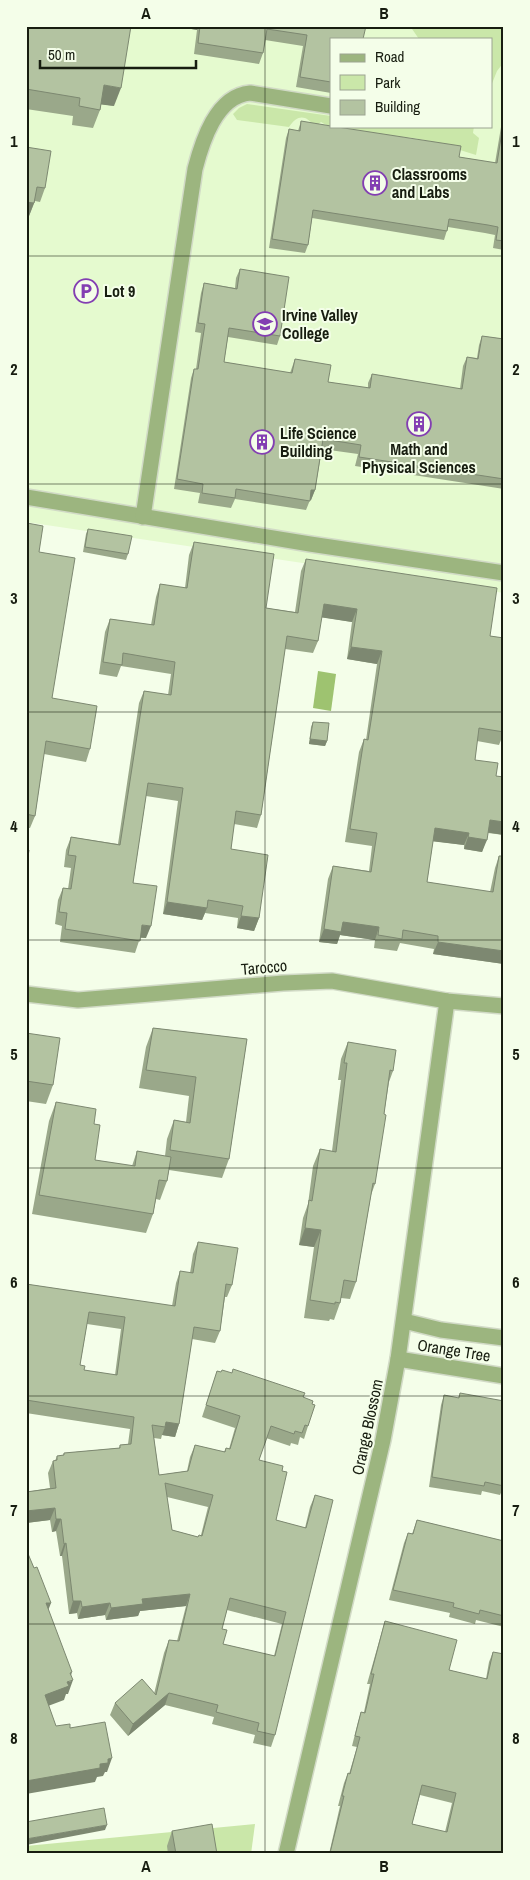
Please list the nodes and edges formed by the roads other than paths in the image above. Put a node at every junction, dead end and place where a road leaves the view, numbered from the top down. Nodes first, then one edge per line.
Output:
1 (330, 106) edge
2 (26, 497) edge
3 (143, 517) junction
4 (504, 572) edge
5 (26, 994) edge
6 (447, 1001) junction
7 (504, 1006) edge
8 (404, 1321) junction
9 (504, 1338) edge
10 (398, 1359) junction
11 (504, 1376) edge
12 (286, 1854) edge

1 - 3 street
2 - 3 street
3 - 4 street
5 - 6 street, Tarocco
6 - 7 street, Tarocco
6 - 8 street, Orange Blossom
8 - 9 street, Orange Tree
8 - 10 street, Orange Blossom
10 - 11 street, Orange Tree
10 - 12 street, Orange Blossom

